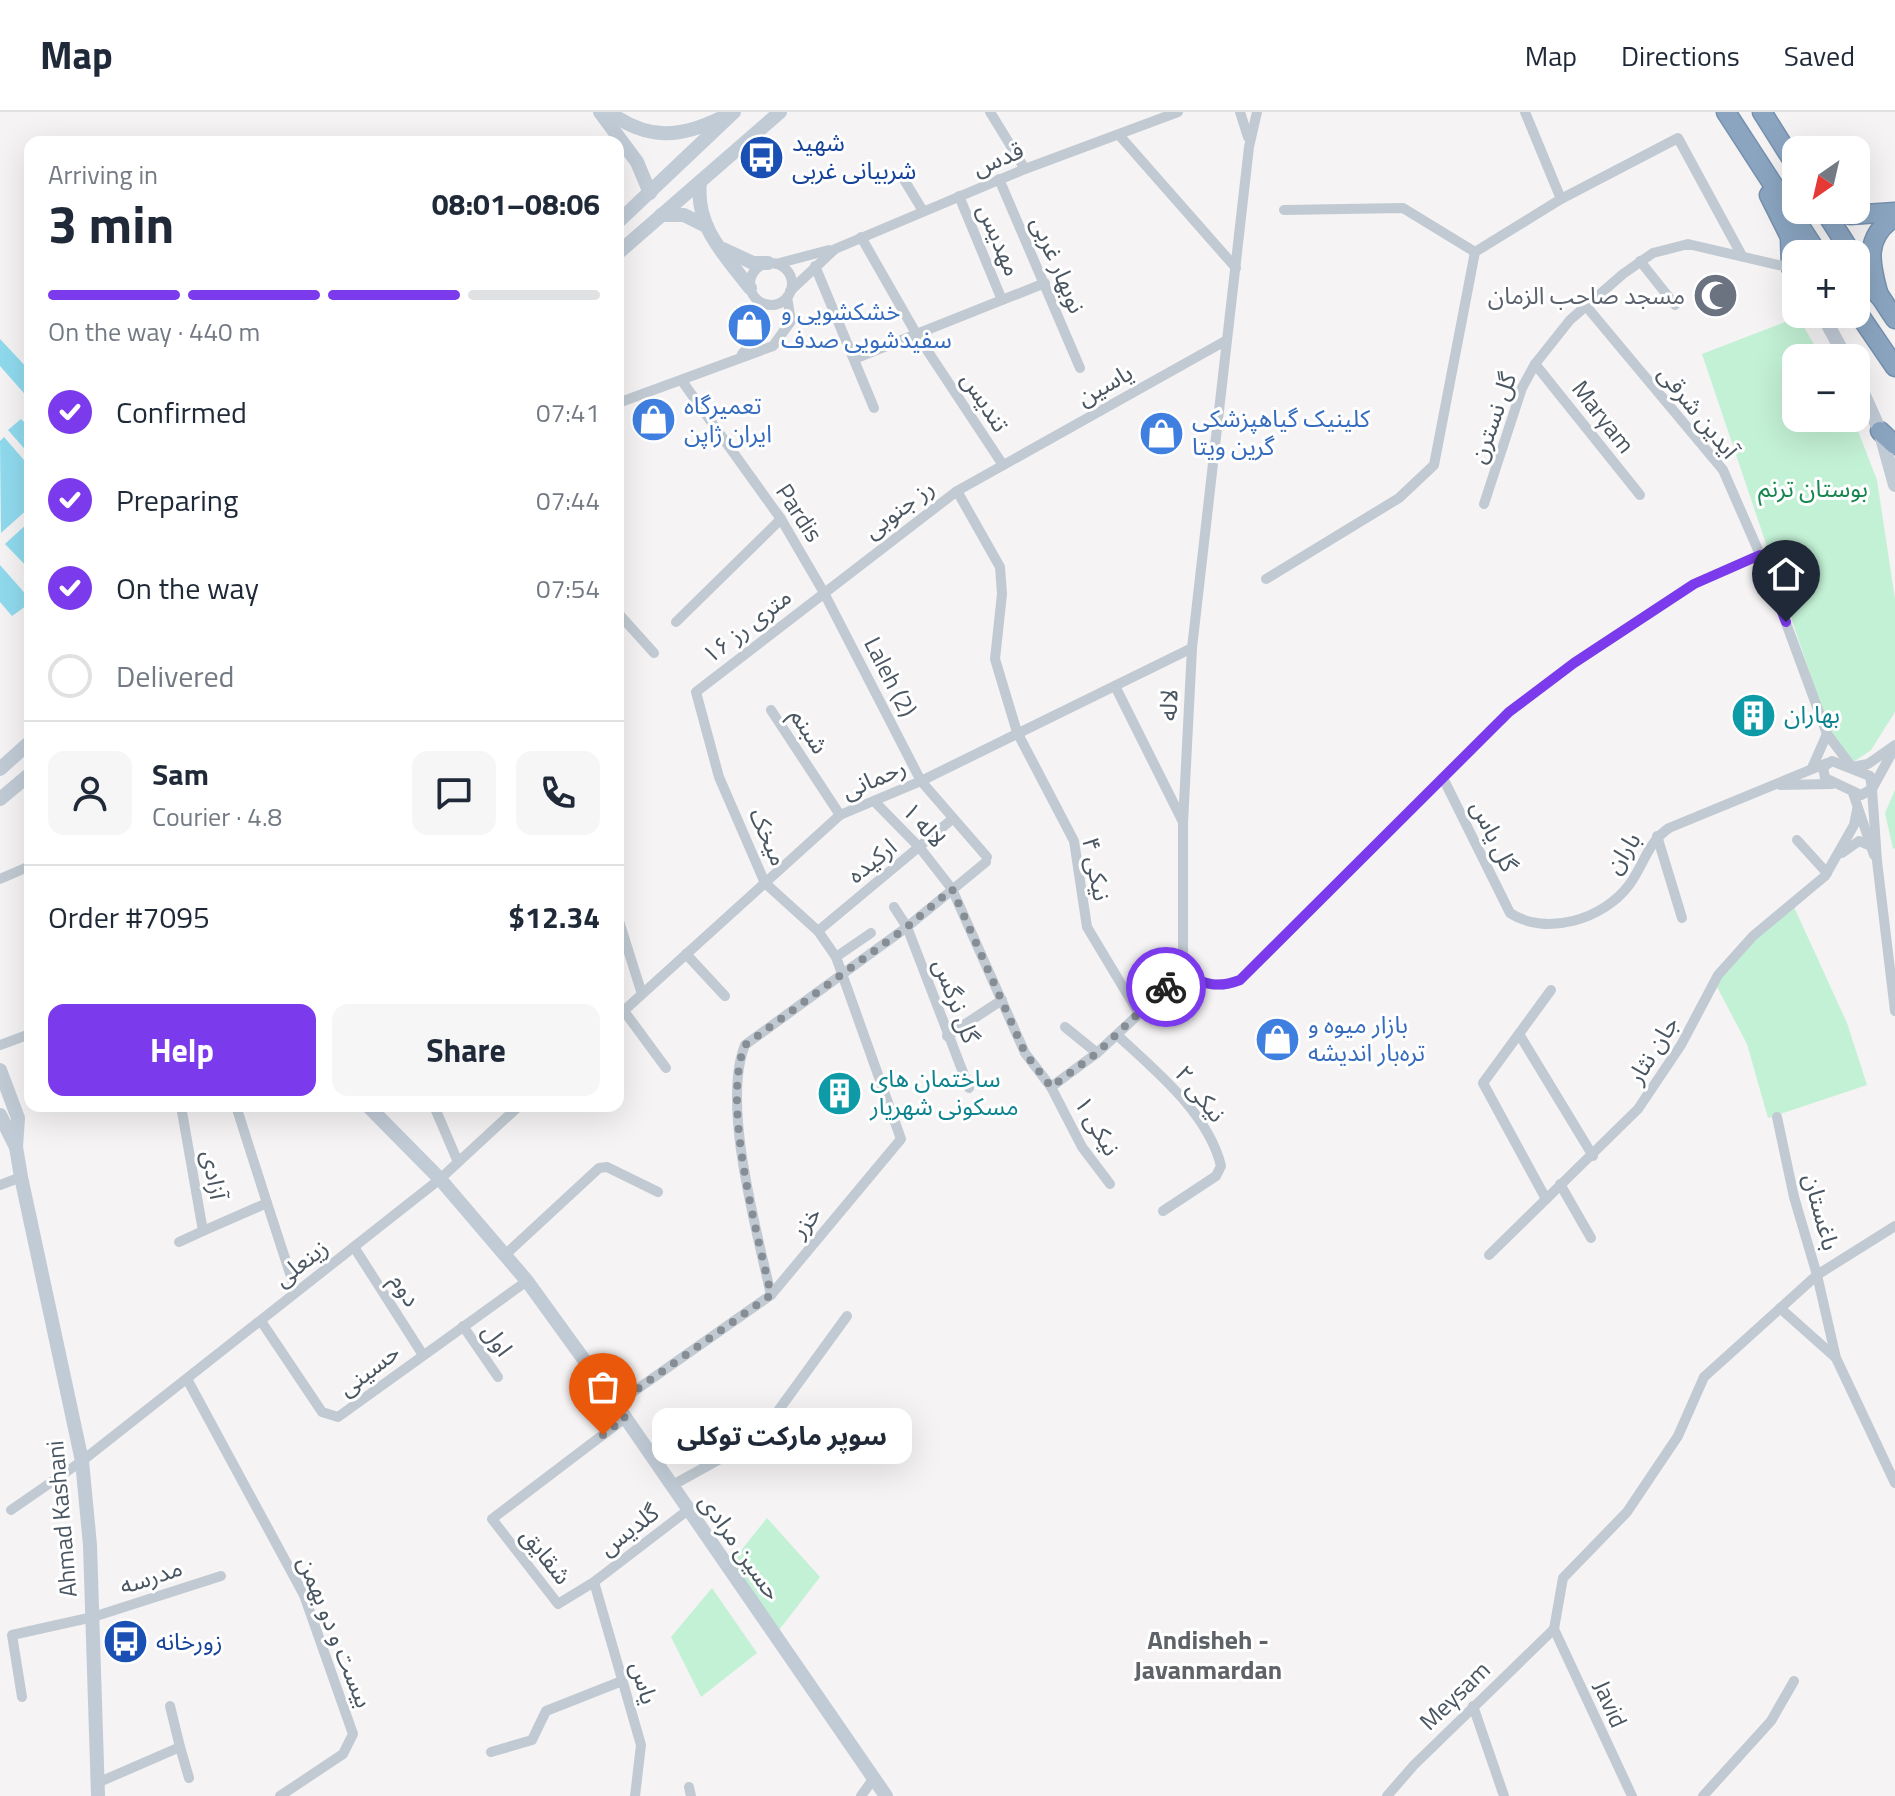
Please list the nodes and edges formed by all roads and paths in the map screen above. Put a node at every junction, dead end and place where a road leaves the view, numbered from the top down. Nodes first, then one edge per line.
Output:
1 (600, 112) edge
2 (609, 112) edge
3 (734, 112) edge
4 (780, 112) edge
5 (990, 112) edge
6 (1178, 112) edge
7 (1240, 112) edge
8 (1257, 112) edge
9 (1525, 112) edge
10 (1726, 112) edge
11 (1762, 112) edge
12 (1119, 135) junction
13 (618, 136) edge
14 (624, 144) edge
15 (1782, 144) edge
16 (1249, 147) junction
17 (1025, 169) junction
18 (903, 178) dead end
19 (999, 179) junction
20 (1769, 180) junction
21 (700, 183) junction
22 (650, 193) junction
23 (959, 196) junction
24 (1561, 199) junction
25 (1284, 210) dead end
26 (923, 211) junction
27 (1895, 214) edge
28 (661, 215) junction
29 (1870, 215) edge
30 (624, 217) edge
31 (704, 225) junction
32 (861, 237) junction
33 (1790, 240) edge
34 (1809, 240) edge
35 (719, 247) junction
36 (624, 248) edge
37 (835, 249) junction
38 (1475, 252) junction
39 (1741, 254) junction
40 (1640, 261) junction
41 (772, 264) junction
42 (815, 266) junction
43 (1236, 268) junction
44 (1782, 268) edge
45 (1870, 282) edge
46 (1045, 283) junction
47 (754, 294) junction
48 (788, 294) junction
49 (1879, 296) junction
50 (1002, 300) junction
51 (1675, 305) dead end
52 (1586, 306) junction
53 (1895, 319) edge
54 (1868, 328) edge
55 (917, 335) junction
56 (1227, 340) junction
57 (741, 356) junction
58 (854, 359) junction
59 (1535, 364) junction
60 (1895, 367) edge
61 (1080, 368) dead end
62 (682, 381) junction
63 (624, 401) edge
64 (874, 408) dead end
65 (1870, 409) edge
66 (1880, 431) junction
67 (1895, 445) edge
68 (1003, 465) junction
69 (1895, 485) edge
70 (957, 491) junction
71 (1640, 495) dead end
72 (1484, 504) dead end
73 (781, 519) junction
74 (1760, 555) junction
75 (1266, 579) dead end
76 (823, 591) junction
77 (624, 620) edge
78 (676, 622) dead end
79 (1192, 648) junction
80 (654, 653) dead end
81 (1115, 686) junction
82 (696, 692) joint
83 (771, 710) dead end
84 (1017, 732) junction
85 (1827, 734) junction
86 (1895, 746) edge
87 (24, 747) edge
88 (1827, 763) junction
89 (1852, 767) junction
90 (1812, 768) junction
91 (0, 769) edge
92 (1443, 778) junction
93 (24, 779) edge
94 (921, 781) junction
95 (1833, 784) junction
96 (1770, 786) junction
97 (1872, 789) junction
98 (1853, 793) junction
99 (0, 799) edge
100 (875, 802) junction
101 (1857, 810) junction
102 (840, 815) junction
103 (950, 821) dead end
104 (1183, 823) junction
105 (1657, 836) junction
106 (1797, 840) dead end
107 (1869, 845) junction
108 (920, 848) junction
109 (1838, 857) junction
110 (1877, 861) junction
111 (24, 869) edge
112 (1827, 873) junction
113 (0, 879) edge
114 (765, 883) junction
115 (952, 889) junction
116 (894, 907) dead end
117 (1510, 913) joint
118 (1682, 918) dead end
119 (907, 927) junction
120 (818, 931) junction
121 (871, 933) dead end
122 (624, 937) edge
123 (686, 954) junction
124 (836, 957) junction
125 (1183, 973) junction
126 (841, 976) junction
127 (1551, 990) dead end
128 (642, 994) junction
129 (725, 996) dead end
130 (1002, 1000) junction
131 (624, 1010) edge
132 (1895, 1011) edge
133 (1138, 1012) junction
134 (624, 1017) edge
135 (1065, 1027) dead end
136 (1519, 1034) junction
137 (1117, 1035) junction
138 (24, 1036) edge
139 (947, 1036) junction
140 (0, 1045) edge
141 (1097, 1053) junction
142 (666, 1068) dead end
143 (0, 1070) edge
144 (1051, 1087) junction
145 (969, 1088) dead end
146 (182, 1112) edge
147 (238, 1112) edge
148 (374, 1112) edge
149 (437, 1112) edge
150 (512, 1112) edge
151 (0, 1115) edge
152 (1777, 1117) dead end
153 (901, 1139) joint
154 (16, 1147) junction
155 (1593, 1156) junction
156 (458, 1162) junction
157 (21, 1177) junction
158 (440, 1179) junction
159 (1110, 1184) dead end
160 (1560, 1184) junction
161 (0, 1185) edge
162 (658, 1192) dead end
163 (1546, 1199) junction
164 (267, 1203) junction
165 (1163, 1211) dead end
166 (1895, 1226) edge
167 (203, 1231) junction
168 (1591, 1238) dead end
169 (179, 1242) dead end
170 (354, 1247) junction
171 (506, 1254) junction
172 (1489, 1255) dead end
173 (1817, 1275) junction
174 (527, 1281) junction
175 (296, 1292) junction
176 (771, 1295) junction
177 (1780, 1308) junction
178 (847, 1316) dead end
179 (261, 1321) junction
180 (463, 1326) junction
181 (423, 1355) junction
182 (1836, 1358) junction
183 (498, 1377) dead end
184 (187, 1379) junction
185 (616, 1404) junction
186 (625, 1418) junction
187 (82, 1461) junction
188 (1895, 1483) edge
189 (671, 1486) junction
190 (11, 1510) dead end
191 (688, 1510) junction
192 (221, 1576) dead end
193 (594, 1582) junction
194 (93, 1617) junction
195 (1554, 1629) junction
196 (622, 1681) junction
197 (1794, 1681) dead end
198 (22, 1697) dead end
199 (170, 1706) dead end
200 (1473, 1706) junction
201 (180, 1747) junction
202 (491, 1752) dead end
203 (189, 1778) dead end
204 (874, 1778) junction
205 (98, 1789) edge
206 (280, 1796) edge
207 (635, 1796) edge
208 (861, 1796) edge
209 (886, 1796) edge
210 (1387, 1796) edge
211 (1504, 1796) edge
212 (1632, 1796) edge
213 (1703, 1796) edge

1 - 13 main road
2 - 3 main road
3 - 22 main road
4 - 21 main road
5 - 17 street
6 - 12 street, قدس
7 - 16 street
8 - 16 street, لاله
9 - 24 street
10 - 20 highway
11 - 15 highway
12 - 17 street, قدس
12 - 43 street
14 - 22 main road
16 - 43 street, لاله
17 - 19 street, قدس
18 - 26 street
19 - 23 street, قدس
19 - 46 street, نوبهار غربی
20 - 33 highway
20 - 34 highway
21 - 28 main road
21 - 31 main road
22 - 30 main road
23 - 26 street, قدس
23 - 50 street, مهدیس
24 - 38 street
24 - 39 street
25 - 38 street
26 - 32 street, قدس
27 - 29 highway
27 - 49 highway
28 - 31 main road
28 - 36 main road
31 - 35 main road
32 - 37 street, قدس
32 - 55 street, تندیس
35 - 41 main road
35 - 47 main road
37 - 41 street, قدس
37 - 42 street, قدس
38 - 75 street
39 - 40 street, گل نسترن
39 - 44 street, گل نسترن
40 - 51 street
40 - 52 street, گل نسترن
41 - 47 street
41 - 48 street
42 - 48 street, قدس
42 - 58 street
43 - 56 street, لاله
45 - 49 highway
46 - 50 street
46 - 61 street, نوبهار غربی
47 - 48 street
47 - 57 street
48 - 57 street
49 - 53 highway
50 - 55 street
52 - 59 street, گل نسترن
52 - 74 street, آیدین شرقی
54 - 60 highway
55 - 58 street
55 - 68 street, تندیس
56 - 68 street, یاسین
56 - 79 street, لاله
57 - 62 street
58 - 64 street
59 - 71 street, Maryam
59 - 72 street, گل نسترن
62 - 63 street
62 - 73 street, Pardis
65 - 66 main road
66 - 67 highway
66 - 69 main road
68 - 70 street, رز جنوبی
70 - 76 street, رز جنوبی
70 - 84 street, نیکی ۴
73 - 76 street, Pardis
73 - 78 street
74 - 85 street, آیدین شرقی
74 - 92 street
76 - 82 street, ۱۶ متری رز
76 - 94 street, Laleh (2)
77 - 80 street
79 - 81 street, رحمانی
79 - 104 street, لاله
81 - 84 street, رحمانی
81 - 104 street
82 - 114 street, میخک
83 - 102 street, شبنم
84 - 94 street, رحمانی
84 - 133 street, نیکی ۴
85 - 89 street, آیدین شرقی
85 - 90 street
86 - 89 street
86 - 97 street
87 - 91 main road
88 - 89 street
88 - 90 street, باران
88 - 95 street
89 - 97 street, آیدین شرقی
90 - 96 street, باران
92 - 117 street, گل یاس
92 - 125 street
93 - 99 main road
94 - 100 street, رحمانی
94 - 115 street, Laleh (2)
95 - 96 street
95 - 98 street
96 - 105 street, باران
97 - 98 street
97 - 110 street
98 - 101 street
100 - 102 street, رحمانی
100 - 108 street, لاله ۱
101 - 107 street
101 - 109 street, جان نثار
102 - 114 street, رحمانی
103 - 108 street, ارکیده
104 - 125 street, لاله
105 - 117 street, باران
105 - 118 street
106 - 112 street
107 - 109 street
107 - 110 street
108 - 115 street, لاله ۱
108 - 120 street, ارکیده
109 - 112 street, جان نثار
110 - 132 street
111 - 113 street
112 - 155 street, جان نثار
114 - 120 street, میخک
114 - 123 street, رحمانی
115 - 119 street
115 - 130 street, لاله ۱
116 - 119 street, گل نرگس
119 - 126 street
119 - 139 street, گل نرگس
120 - 124 street, میخک
121 - 124 street
122 - 128 street
123 - 128 street, رحمانی
123 - 129 street
124 - 126 street, میخک
125 - 133 street
126 - 153 street, میخک
126 - 176 street
127 - 136 street
128 - 131 street, رحمانی
130 - 139 street
130 - 144 street, لاله ۱
133 - 137 street
134 - 142 street
135 - 141 street
136 - 155 street
136 - 163 street
137 - 141 street
137 - 165 street, نیکی ۲
138 - 140 street
139 - 145 street, گل نرگس
141 - 144 street
143 - 154 main road, Ahmad Kashani
144 - 159 street, نیکی ۱
146 - 167 street, آزادی
147 - 164 street
148 - 158 main road, حسین مرادی
149 - 156 street
150 - 156 street
151 - 154 main road, Ahmad Kashani
152 - 173 street, باغستان
153 - 176 street, خزر
154 - 157 main road, Ahmad Kashani
155 - 160 street, جان نثار
156 - 158 street
157 - 161 street
157 - 187 main road, Ahmad Kashani
158 - 170 street, زینعلی
158 - 171 main road, حسین مرادی
160 - 163 street, جان نثار
160 - 168 street
162 - 171 street
163 - 172 street, جان نثار
164 - 167 street, آزادی
164 - 175 street, آزادی
166 - 173 street, باغستان
167 - 169 street
170 - 175 street, زینعلی
170 - 181 street, دوم
171 - 174 main road, حسین مرادی
173 - 177 street
173 - 182 street
174 - 180 street, حسینی
174 - 185 main road, حسین مرادی
175 - 179 street, زینعلی
176 - 185 street, خزر
177 - 182 street
177 - 195 street
178 - 189 street
179 - 181 street, حسینی
179 - 184 street, زینعلی
180 - 181 street, حسینی
180 - 183 street, اول
182 - 188 street
184 - 187 street, زینعلی
184 - 206 street, بیست و دو بهمن
185 - 186 main road, حسین مرادی
186 - 189 main road, حسین مرادی
186 - 193 street, شقایق
187 - 190 street, زینعلی
187 - 194 main road, Ahmad Kashani
189 - 191 main road, حسین مرادی
191 - 193 street, گلدیس
191 - 204 main road, حسین مرادی
192 - 194 street, مدرسه
193 - 196 street, یاس
194 - 198 street, مدرسه
194 - 205 main road, Ahmad Kashani
195 - 200 street, Meysam
195 - 212 street, Javid
196 - 202 street
196 - 207 street, یاس
197 - 213 street
199 - 201 street
200 - 210 street, Meysam
200 - 211 street
201 - 203 street
201 - 205 street
204 - 208 street
204 - 209 main road, حسین مرادی

